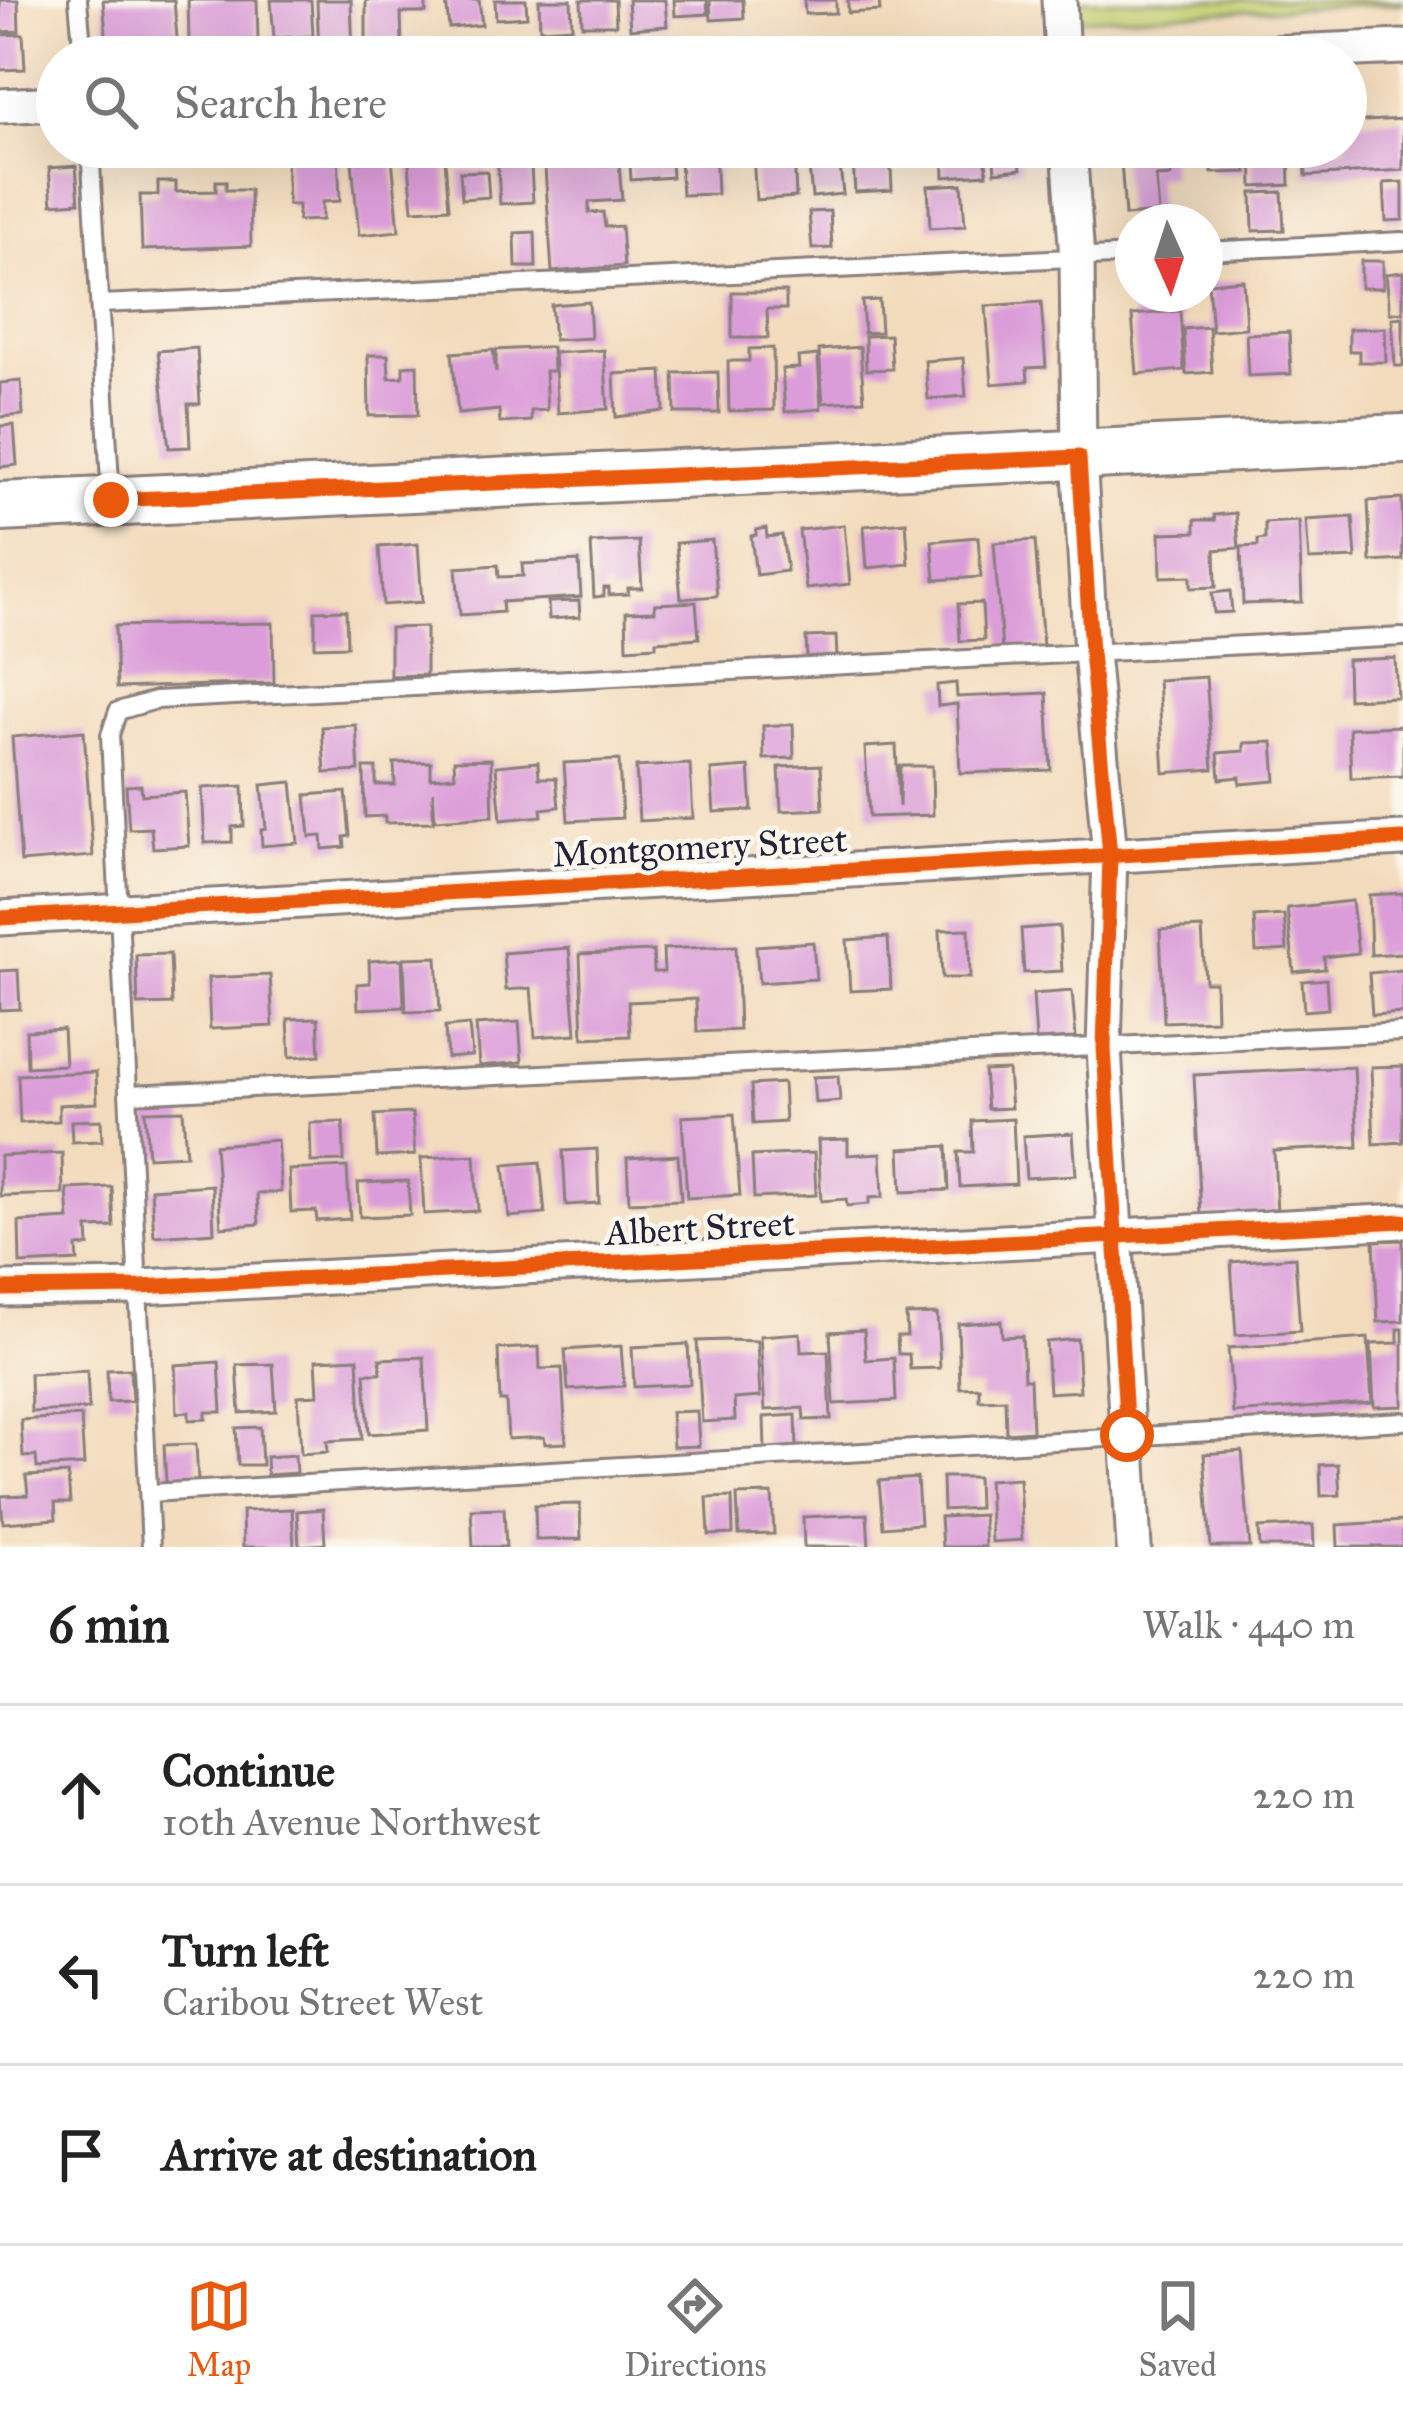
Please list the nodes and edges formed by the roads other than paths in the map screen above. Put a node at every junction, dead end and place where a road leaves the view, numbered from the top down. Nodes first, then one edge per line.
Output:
1 (78, 0) edge
2 (1059, 0) edge
3 (81, 36) edge
4 (1061, 36) edge
5 (1403, 47) edge
6 (1367, 49) edge
7 (36, 104) edge
8 (0, 106) edge
9 (92, 168) edge
10 (1071, 168) edge
11 (1403, 241) edge
12 (1223, 250) edge
13 (1115, 256) edge
14 (1077, 258) junction
15 (102, 304) junction
16 (1403, 439) edge
17 (1079, 457) junction
18 (111, 500) junction
19 (0, 506) edge
20 (1403, 637) edge
21 (1091, 652) junction
22 (1403, 838) edge
23 (1110, 855) junction
24 (121, 908) junction
25 (0, 918) edge
26 (1403, 1032) edge
27 (1104, 1048) junction
28 (130, 1094) junction
29 (1403, 1221) edge
30 (1116, 1236) junction
31 (140, 1287) junction
32 (0, 1289) edge
33 (1403, 1421) edge
34 (1127, 1435) junction
35 (150, 1493) junction
36 (151, 1547) edge
37 (1134, 1547) edge

1 - 3 lane
2 - 4 street
5 - 6 street
7 - 8 street
9 - 15 lane
10 - 14 street
11 - 12 lane
13 - 14 lane
14 - 15 lane
14 - 17 street
15 - 18 lane
16 - 17 street
17 - 18 street
17 - 21 street
18 - 19 street
20 - 21 lane
21 - 23 street
21 - 24 lane
22 - 23 street, Montgomery Street
23 - 24 street, Montgomery Street
23 - 27 street
24 - 25 street, Montgomery Street
24 - 28 lane
26 - 27 lane
27 - 28 lane
27 - 30 street
28 - 31 lane
29 - 30 street, Albert Street
30 - 31 street, Albert Street
30 - 34 street
31 - 32 street, Albert Street
31 - 35 lane
33 - 34 lane
34 - 35 lane
34 - 37 street
35 - 36 lane

